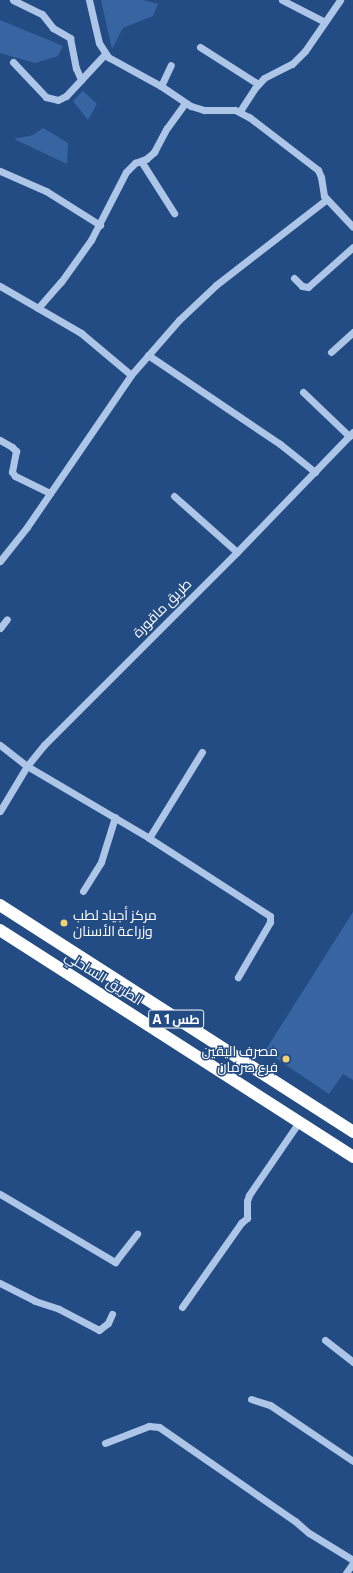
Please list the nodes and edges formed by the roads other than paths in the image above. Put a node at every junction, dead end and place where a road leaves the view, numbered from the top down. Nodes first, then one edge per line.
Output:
1 (13, 0) edge
2 (89, 0) edge
3 (282, 0) edge
4 (340, 0) edge
5 (325, 22) junction
6 (200, 47) dead end
7 (105, 54) junction
8 (13, 62) dead end
9 (171, 65) dead end
10 (81, 80) junction
11 (258, 84) junction
12 (160, 86) junction
13 (185, 103) junction
14 (240, 112) junction
15 (141, 161) junction
16 (0, 171) edge
17 (327, 199) junction
18 (174, 213) dead end
19 (100, 225) junction
20 (353, 227) edge
21 (353, 247) edge
22 (294, 278) dead end
23 (0, 286) edge
24 (38, 308) junction
25 (353, 332) edge
26 (331, 352) dead end
27 (148, 355) junction
28 (131, 375) junction
29 (303, 392) dead end
30 (351, 434) edge
31 (0, 440) edge
32 (316, 472) junction
33 (50, 493) junction
34 (174, 496) dead end
35 (237, 552) junction
36 (0, 561) edge
37 (7, 619) dead end
38 (0, 628) edge
39 (0, 745) edge
40 (202, 752) dead end
41 (27, 766) junction
42 (0, 811) edge
43 (114, 817) junction
44 (149, 838) junction
45 (83, 891) dead end
46 (0, 905) edge
47 (0, 930) edge
48 (238, 977) dead end
49 (299, 1122) junction
50 (353, 1132) edge
51 (353, 1157) edge
52 (0, 1194) edge
53 (136, 1234) dead end
54 (0, 1283) edge
55 (182, 1307) dead end
56 (112, 1314) dead end
57 (325, 1340) dead end
58 (353, 1362) edge
59 (251, 1399) dead end
60 (105, 1443) dead end
61 (353, 1460) edge
62 (353, 1562) edge
63 (346, 1573) edge

1 - 10 street
2 - 7 street
3 - 5 street
4 - 5 street
5 - 11 street
6 - 11 street
7 - 10 street
7 - 12 street
8 - 10 street
9 - 12 street
11 - 14 street
12 - 13 street
13 - 14 street
13 - 15 street
14 - 17 street
15 - 18 street
15 - 19 street
16 - 19 street
17 - 20 street
17 - 27 street
19 - 24 street
21 - 22 street
23 - 24 street
24 - 28 street
25 - 26 street
27 - 28 street
27 - 32 street
28 - 33 street
29 - 30 street
30 - 32 street, طريق ماقورة
31 - 33 street
32 - 35 street, طريق ماقورة
33 - 36 street
34 - 35 street
35 - 41 street, طريق ماقورة
37 - 38 street
39 - 41 street
40 - 44 street
41 - 42 street, طريق ماقورة
41 - 43 street
43 - 44 street
43 - 45 street
44 - 48 street
46 - 50 highway, الطريق الساحلي / A 1 طس
47 - 49 highway, الطريق الساحلي / A 1 طس
49 - 51 highway, الطريق الساحلي / A 1 طس
49 - 55 street
52 - 53 street
54 - 56 street
57 - 58 street
59 - 61 street
60 - 62 street
62 - 63 street

